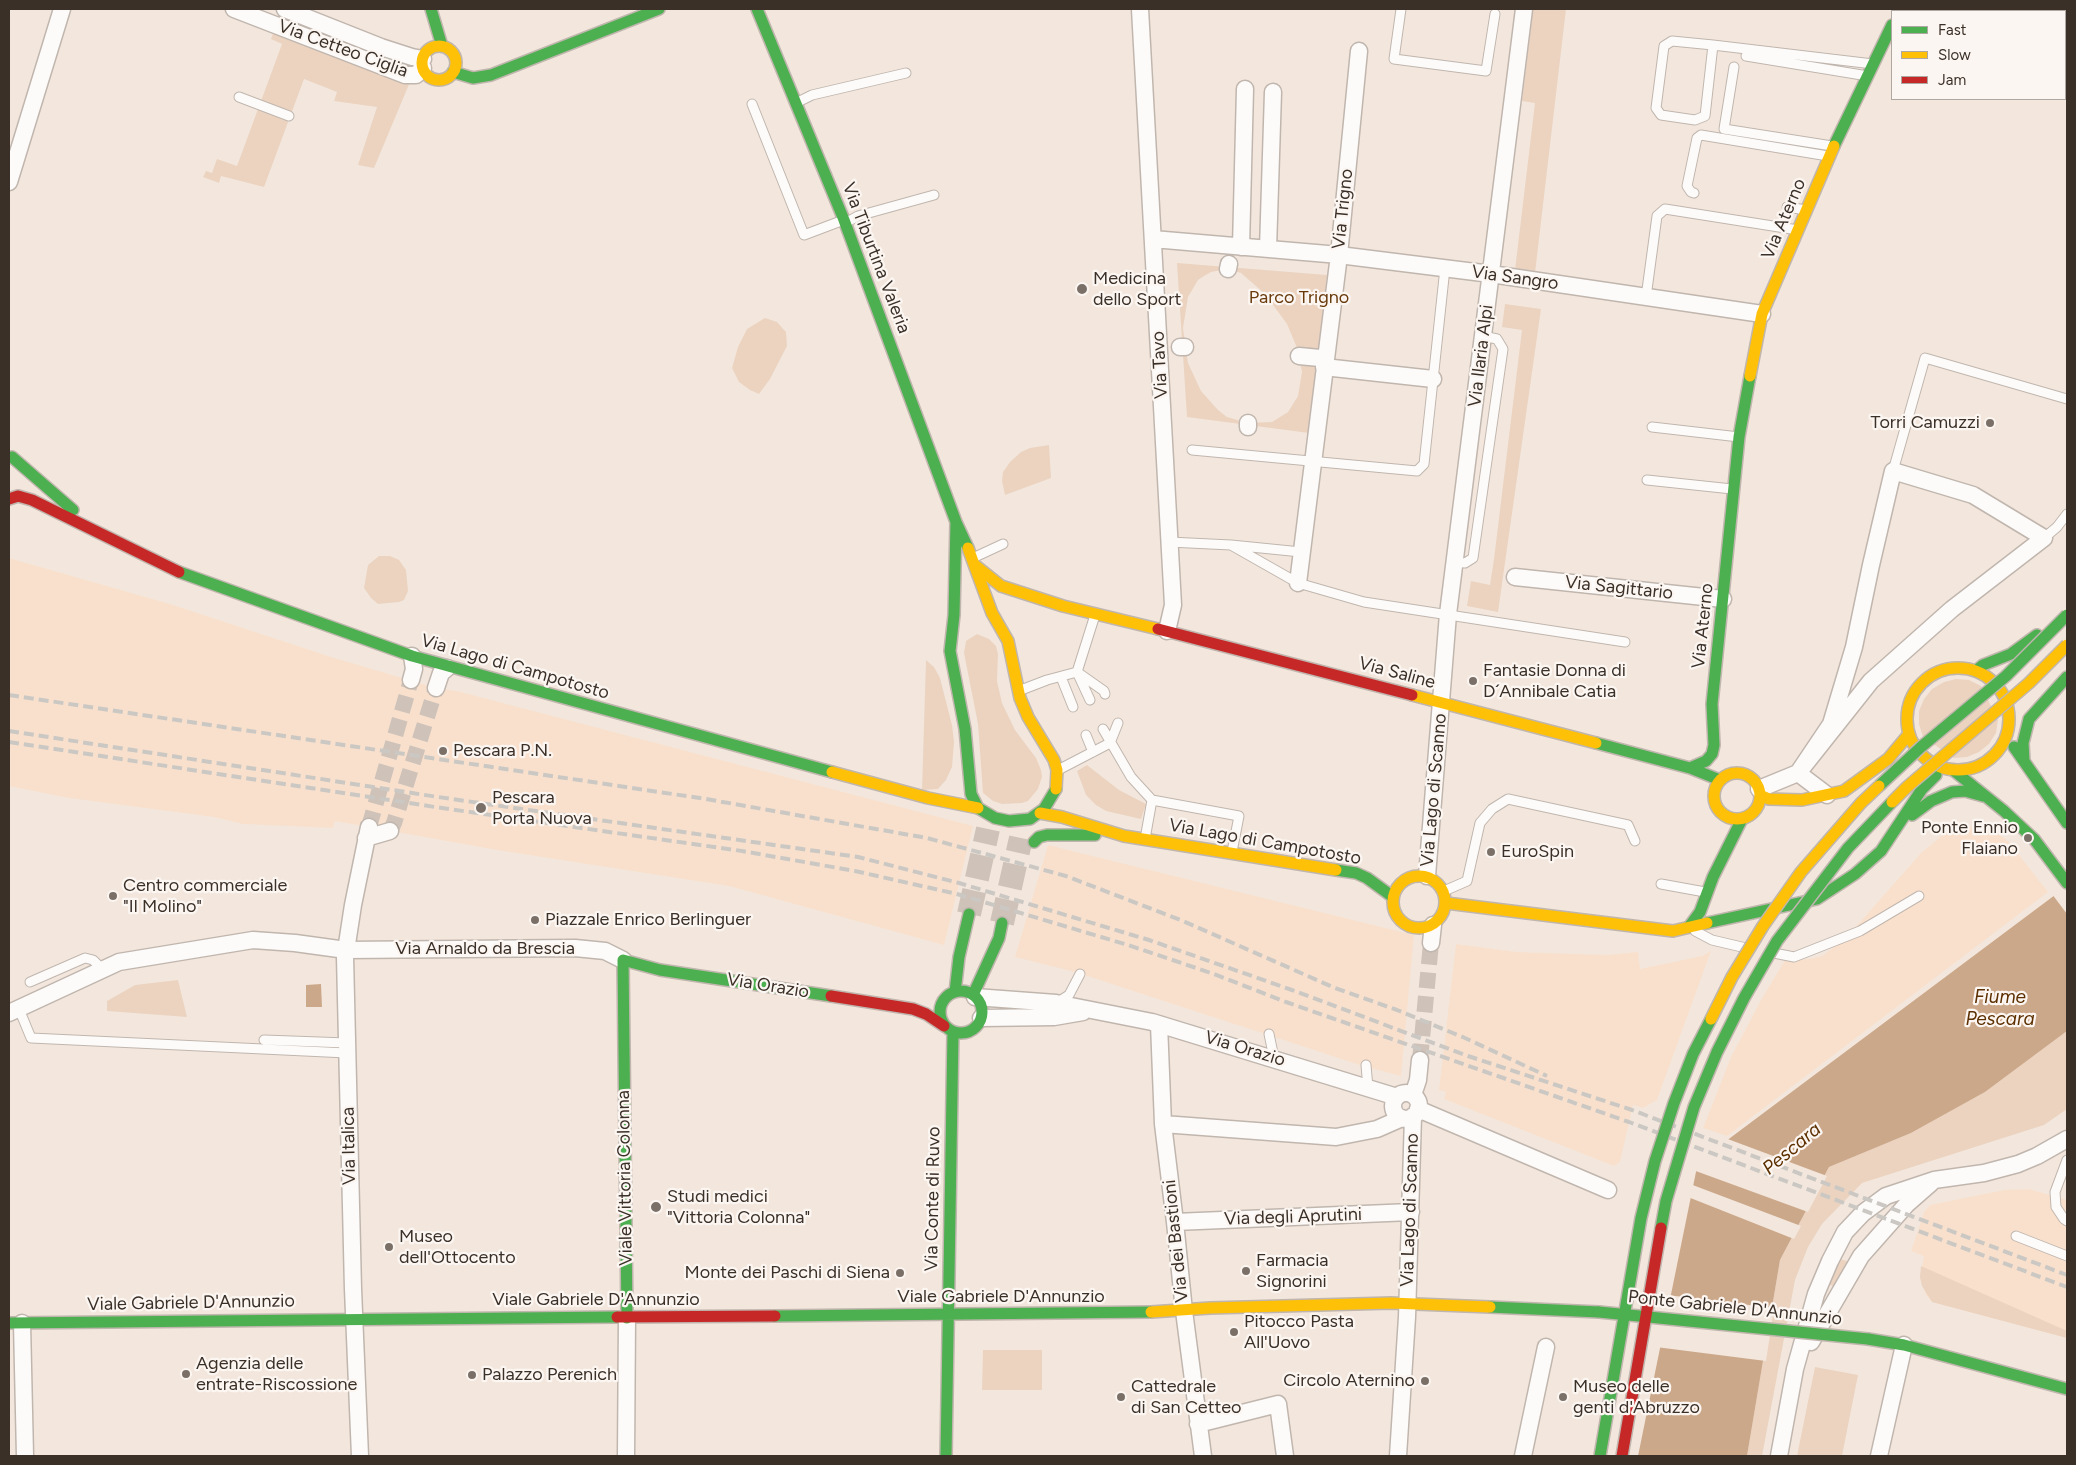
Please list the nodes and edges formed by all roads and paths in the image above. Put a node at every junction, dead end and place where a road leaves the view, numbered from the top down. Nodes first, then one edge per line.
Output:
1 (62, 9) edge
2 (234, 9) edge
3 (285, 9) edge
4 (431, 9) edge
5 (659, 9) edge
6 (757, 9) edge
7 (1140, 9) edge
8 (1401, 9) edge
9 (1524, 9) edge
10 (1495, 14) dead end
11 (1891, 27) edge
12 (1713, 45) junction
13 (442, 46) junction
14 (1359, 52) dead end
15 (1746, 56) dead end
16 (423, 64) junction
17 (1874, 64) junction
18 (1734, 67) dead end
19 (454, 72) junction
20 (906, 73) dead end
21 (1868, 76) junction
22 (1245, 86) dead end
23 (1273, 92) dead end
24 (239, 97) dead end
25 (796, 103) junction
26 (752, 104) dead end
27 (290, 116) dead end
28 (1832, 152) junction
29 (9, 182) edge
30 (1694, 192) dead end
31 (934, 195) dead end
32 (1788, 208) dead end
33 (1806, 210) junction
34 (844, 221) junction
35 (1798, 230) junction
36 (1153, 239) junction
37 (1241, 247) junction
38 (1268, 249) junction
39 (1339, 255) junction
40 (1445, 268) junction
41 (1491, 274) junction
42 (1646, 297) junction
43 (1762, 314) junction
44 (1299, 356) dead end
45 (1322, 362) junction
46 (1433, 380) junction
47 (2067, 398) edge
48 (1652, 427) dead end
49 (1739, 437) junction
50 (1192, 450) dead end
51 (10, 454) edge
52 (1312, 462) junction
53 (1893, 471) junction
54 (1647, 480) dead end
55 (12, 485) edge
56 (1734, 490) junction
57 (9, 499) edge
58 (2067, 514) edge
59 (956, 522) junction
60 (99, 532) junction
61 (2044, 538) junction
62 (1169, 542) junction
63 (1003, 544) dead end
64 (1231, 545) junction
65 (1301, 552) junction
66 (974, 562) junction
67 (1516, 576) dead end
68 (1298, 583) junction
69 (1723, 599) junction
70 (1030, 606) dead end
71 (1062, 606) junction
72 (2067, 608) edge
73 (996, 611) junction
74 (1448, 614) junction
75 (1095, 615) junction
76 (2067, 615) edge
77 (980, 617) dead end
78 (963, 626) dead end
79 (1166, 631) junction
80 (952, 640) junction
81 (1625, 642) dead end
82 (2067, 645) edge
83 (412, 656) junction
84 (447, 668) junction
85 (1976, 671) junction
86 (1077, 672) junction
87 (2067, 675) edge
88 (1061, 677) junction
89 (411, 680) tunnel mouth
90 (436, 688) tunnel mouth
91 (1018, 691) junction
92 (1105, 694) dead end
93 (1090, 700) dead end
94 (1442, 703) junction
95 (1074, 707) dead end
96 (1118, 723) dead end
97 (1103, 729) dead end
98 (2008, 729) junction
99 (1909, 734) junction
100 (1086, 736) dead end
101 (1110, 743) junction
102 (1718, 750) junction
103 (1093, 752) junction
104 (967, 761) junction
105 (2024, 761) junction
106 (1730, 764) dead end
107 (1690, 768) junction
108 (1949, 769) junction
109 (1057, 770) junction
110 (1798, 773) junction
111 (1740, 774) junction
112 (1722, 779) junction
113 (957, 781) dead end
114 (947, 791) dead end
115 (1760, 792) junction
116 (1827, 795) junction
117 (1983, 796) junction
118 (934, 800) junction
119 (1152, 800) junction
120 (983, 811) junction
121 (1035, 816) junction
122 (1742, 819) junction
123 (2067, 823) edge
124 (988, 830) tunnel mouth
125 (390, 831) dead end
126 (1023, 831) tunnel mouth
127 (1124, 836) junction
128 (1890, 838) junction
129 (1145, 839) junction
130 (1635, 841) dead end
131 (1034, 842) dead end
132 (1232, 853) junction
133 (1427, 876) junction
134 (2067, 883) edge
135 (1662, 884) dead end
136 (1444, 891) junction
137 (1708, 892) junction
138 (1919, 896) dead end
139 (1393, 897) junction
140 (1446, 903) junction
141 (969, 914) tunnel mouth
142 (1002, 923) tunnel mouth
143 (1689, 927) junction
144 (346, 950) junction
145 (623, 960) junction
146 (102, 970) junction
147 (1080, 974) dead end
148 (30, 982) dead end
149 (955, 992) junction
150 (974, 996) junction
151 (942, 1002) junction
152 (1056, 1003) junction
153 (913, 1009) junction
154 (1090, 1010) junction
155 (14, 1011) edge
156 (981, 1018) junction
157 (1159, 1024) junction
158 (948, 1029) junction
159 (1269, 1034) dead end
160 (264, 1040) dead end
161 (347, 1048) junction
162 (1274, 1058) junction
163 (1420, 1060) tunnel mouth
164 (1366, 1065) dead end
165 (1368, 1088) junction
166 (1409, 1107) junction
167 (1163, 1124) junction
168 (2067, 1138) edge
169 (2067, 1160) edge
170 (1934, 1180) junction
171 (1608, 1190) dead end
172 (1411, 1212) junction
173 (2067, 1221) edge
174 (1175, 1222) junction
175 (2016, 1236) dead end
176 (2067, 1256) edge
177 (1407, 1303) junction
178 (1184, 1311) junction
179 (949, 1314) junction
180 (354, 1318) junction
181 (627, 1318) junction
182 (15, 1323) edge
183 (1904, 1345) junction
184 (1546, 1347) dead end
185 (1795, 1369) junction
186 (2067, 1389) edge
187 (1198, 1424) junction
188 (25, 1456) edge
189 (360, 1456) edge
190 (626, 1456) edge
191 (946, 1456) edge
192 (1203, 1456) edge
193 (1285, 1456) edge
194 (1398, 1456) edge
195 (1523, 1456) edge
196 (1600, 1456) edge
197 (1622, 1456) edge
198 (1779, 1456) edge
199 (1879, 1456) edge

1 - 29 street
2 - 16 street, Via Cetteo Ciglia
3 - 16 street, Via Cetteo Ciglia
4 - 13 main road
5 - 19 main road
6 - 25 main road, Via Tiburtina Valeria
7 - 36 street, Via Tavo
8 - 10 lane
9 - 41 street, Via Ilaria Alpi
11 - 17 main road, Via Aterno
12 - 12 lane
12 - 17 lane
13 - 16 main road
13 - 19 main road
14 - 39 street, Via Trigno
15 - 21 lane
16 - 19 main road
17 - 21 main road, Via Aterno
18 - 28 lane
20 - 25 lane
21 - 28 main road, Via Aterno
22 - 37 street
23 - 38 street
24 - 27 lane
25 - 34 main road, Via Tiburtina Valeria
26 - 34 lane
28 - 30 lane
28 - 33 main road, Via Aterno
31 - 34 lane
32 - 33 lane
33 - 35 main road, Via Aterno
34 - 59 main road, Via Tiburtina Valeria
35 - 42 lane
35 - 43 main road, Via Aterno
36 - 37 street, Via Sangro
36 - 62 street, Via Tavo
37 - 38 street, Via Sangro
38 - 39 street, Via Sangro
39 - 40 street, Via Sangro
39 - 45 street, Via Trigno
40 - 41 street, Via Sangro
40 - 46 lane
41 - 42 street, Via Sangro
41 - 74 street, Via Ilaria Alpi
42 - 43 street, Via Sangro
43 - 49 main road, Via Aterno
44 - 45 street
45 - 46 street
45 - 52 street, Via Trigno
46 - 52 lane
47 - 53 lane
48 - 49 lane
49 - 56 main road, Via Aterno
50 - 52 lane
51 - 55 main road
51 - 60 main road, Via Lago di Campotosto
52 - 65 street, Via Trigno
53 - 61 street
53 - 110 street
54 - 56 lane
56 - 69 main road, Via Aterno
57 - 60 main road, Via Lago di Campotosto
58 - 61 lane
59 - 66 main road, Via Tiburtina Valeria
59 - 80 main road, Via Tiburtina Valeria
60 - 83 main road, Via Lago di Campotosto
61 - 110 street
62 - 64 lane
62 - 79 street, Via Tavo
63 - 66 lane
64 - 65 lane
64 - 68 lane
65 - 68 street, Via Trigno
66 - 71 main road, Via Saline
66 - 73 main road, Via Tiburtina Valeria
67 - 69 street, Via Sagittario
68 - 74 lane
69 - 102 main road, Via Aterno
70 - 71 main road, Via Saline
71 - 75 main road, Via Saline
72 - 85 main road
73 - 77 main road
73 - 91 main road, Via Tiburtina Valeria
74 - 81 lane
74 - 94 street, Via Ilaria Alpi
75 - 79 main road, Via Saline
75 - 86 lane
76 - 196 main road, bridge
78 - 80 main road
79 - 94 main road, Via Saline
80 - 104 main road, Via Tiburtina Valeria
82 - 197 main road, bridge
83 - 84 main road, Via Lago di Campotosto
83 - 89 street
84 - 90 street
84 - 118 main road, Via Lago di Campotosto
85 - 98 main road
85 - 99 main road
86 - 88 lane
86 - 92 lane
86 - 93 lane
87 - 98 main road
87 - 105 main road
88 - 91 lane
88 - 95 lane
91 - 109 main road, Via Tiburtina Valeria
94 - 107 main road, Via Saline
94 - 133 street, Via Lago di Scanno
96 - 101 lane
97 - 101 lane
98 - 105 main road
98 - 108 main road
99 - 108 main road
99 - 116 main road
100 - 103 lane
101 - 103 lane
101 - 119 lane
102 - 107 main road
102 - 112 main road, Via Aterno
103 - 109 lane
104 - 113 main road
104 - 120 main road, Via Tiburtina Valeria
105 - 123 main road
106 - 111 main road
107 - 112 main road, Via Saline
108 - 117 main road
108 - 128 main road
109 - 121 main road
110 - 115 street
110 - 116 street
111 - 112 main road
111 - 115 main road
112 - 122 main road
114 - 118 main road
115 - 116 main road
115 - 122 main road
117 - 128 main road
117 - 134 main road
118 - 120 main road, Via Lago di Campotosto
119 - 129 lane
119 - 132 lane
120 - 121 main road, Via Lago di Campotosto
120 - 124 main road
121 - 126 main road
121 - 127 main road, Via Lago di Campotosto
122 - 137 main road
125 - 144 street, Via Italica
127 - 129 main road, Via Lago di Campotosto
127 - 131 main road, Via Lago di Campotosto
128 - 143 main road
129 - 132 main road, Via Lago di Campotosto
130 - 136 lane
132 - 139 main road, Via Lago di Campotosto
133 - 136 main road
133 - 139 main road
135 - 137 lane
136 - 140 main road
137 - 143 main road
138 - 143 lane
139 - 140 main road
140 - 143 main road
141 - 149 main road
142 - 150 main road
144 - 145 street, Via Arnaldo da Brescia
144 - 146 street, Via Arnaldo da Brescia
144 - 161 street, Via Italica
145 - 153 main road, Via Orazio
145 - 181 main road, Viale Vittoria Colonna
146 - 148 lane
146 - 155 street, Via Arnaldo da Brescia
147 - 152 lane
149 - 150 main road
149 - 151 main road
150 - 152 street, Via Orazio
150 - 156 main road
151 - 153 main road, Via Orazio
151 - 158 main road
152 - 154 street, Via Orazio
153 - 158 main road, Via Orazio
154 - 156 street, Via Orazio
154 - 157 street, Via Orazio
155 - 161 lane
156 - 158 main road
157 - 162 street, Via Orazio
157 - 167 street, Via dei Bastioni
158 - 179 main road, Via Conte di Ruvo
159 - 162 lane
160 - 161 lane
161 - 180 street, Via Italica
162 - 165 street, Via Orazio
163 - 166 street, Via Lago di Scanno
164 - 165 lane
165 - 166 street, Via Orazio
166 - 167 street
166 - 171 street, Via Orazio
166 - 172 street, Via Lago di Scanno
167 - 174 street, Via dei Bastioni
168 - 170 street
169 - 173 lane
170 - 185 street
170 - 185 street
172 - 174 street, Via degli Aprutini
172 - 177 street, Via Lago di Scanno
174 - 178 street, Via dei Bastioni
175 - 176 lane
177 - 178 main road, Viale Gabriele D'Annunzio
177 - 183 main road, Ponte Gabriele D'Annunzio, bridge
177 - 194 street, Via Lago di Scanno
178 - 179 main road, Viale Gabriele D'Annunzio
178 - 187 street, Via dei Bastioni
179 - 181 main road, Viale Gabriele D'Annunzio
179 - 191 main road, Via Conte di Ruvo
180 - 181 main road, Viale Gabriele D'Annunzio
180 - 182 main road, Viale Gabriele D'Annunzio
180 - 189 street, Via Italica
181 - 190 street, Viale Vittoria Colonna
182 - 188 street
183 - 186 main road, Ponte Gabriele D'Annunzio
183 - 199 street
184 - 195 street
185 - 198 street
187 - 192 street, Via dei Bastioni
187 - 193 street

